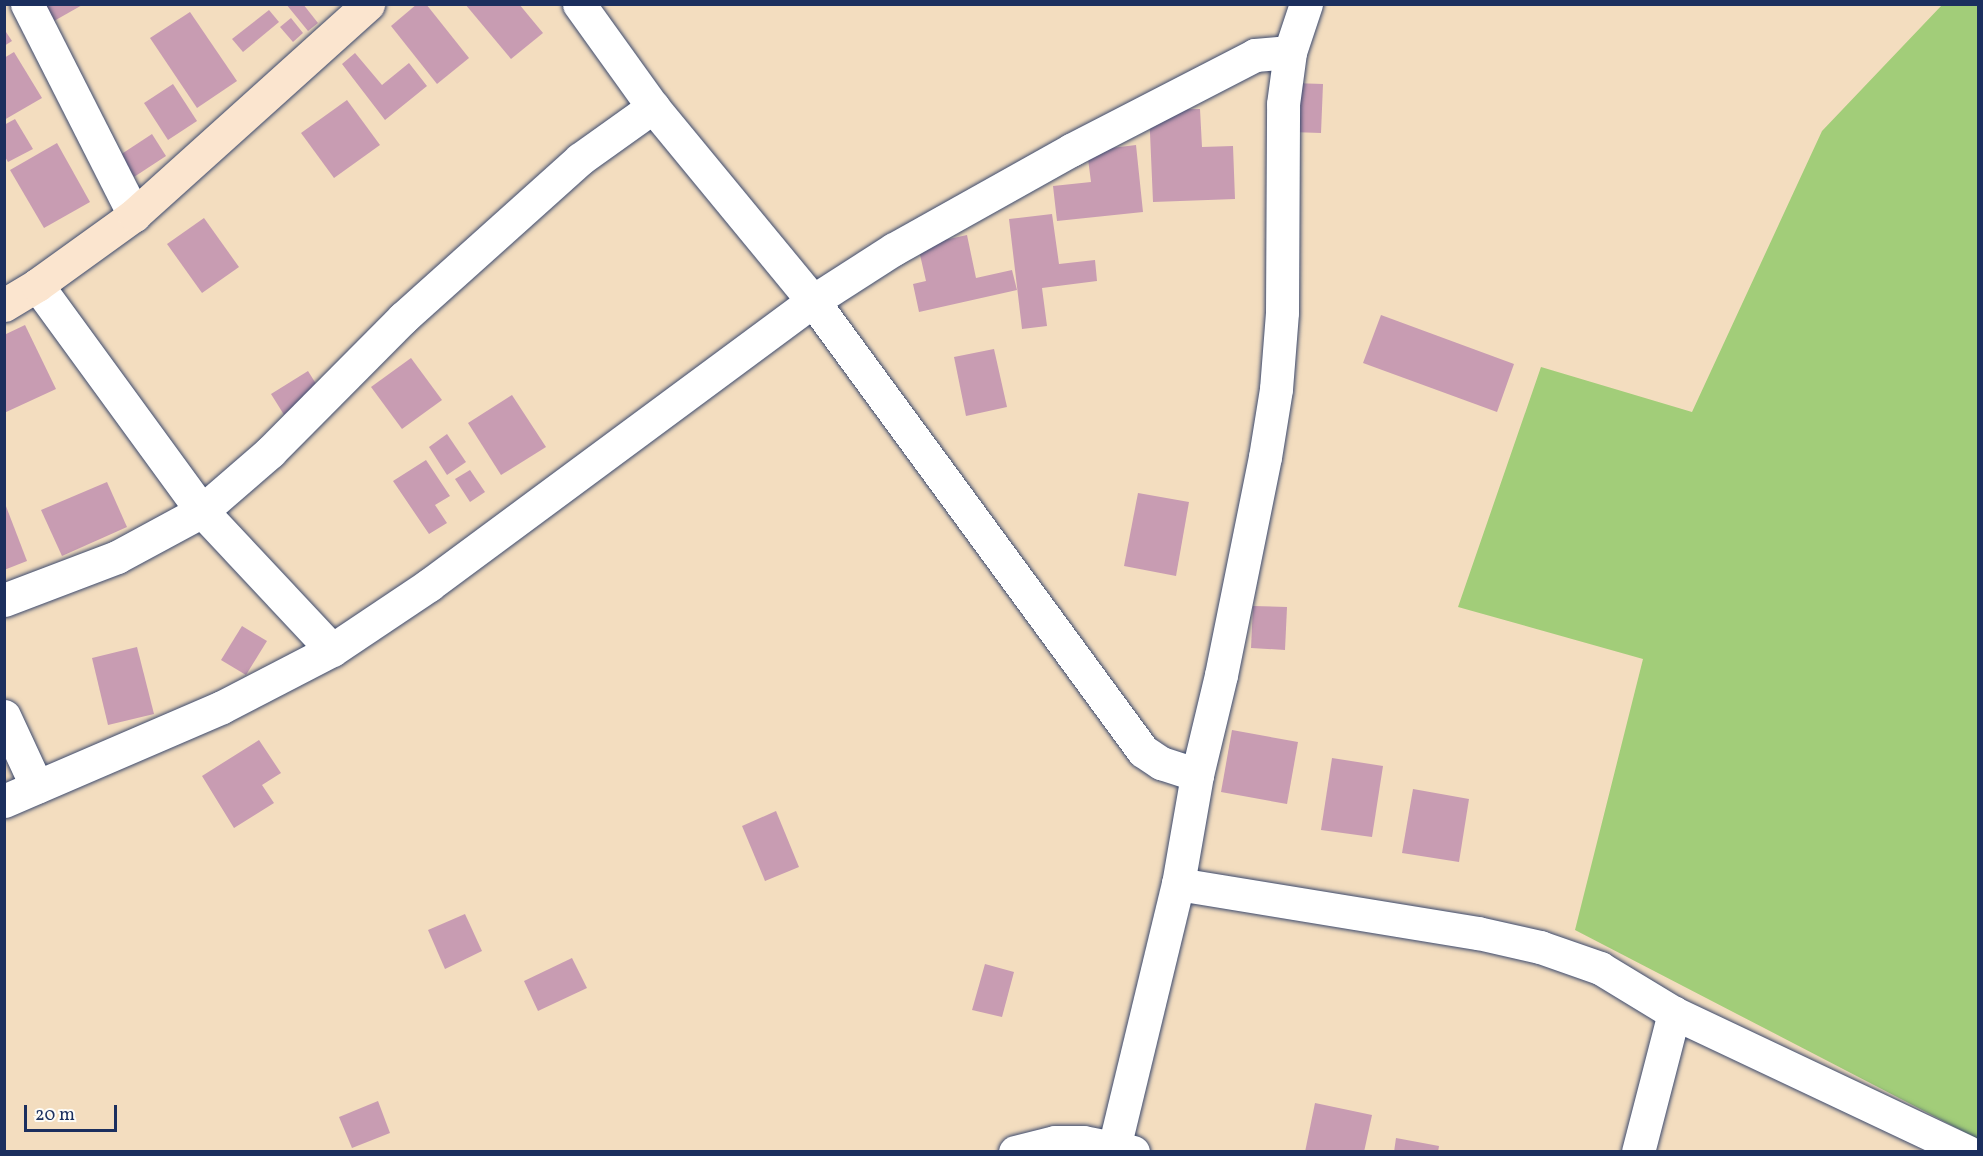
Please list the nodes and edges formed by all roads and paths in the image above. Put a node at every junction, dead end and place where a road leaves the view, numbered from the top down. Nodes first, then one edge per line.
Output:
1 (27, 4) edge
2 (368, 4) edge
3 (579, 4) edge
4 (1306, 4) edge
5 (1290, 52) junction
6 (653, 108) junction
7 (134, 215) junction
8 (37, 285) junction
9 (813, 301) junction
10 (4, 305) edge
11 (202, 511) junction
12 (4, 600) edge
13 (332, 650) junction
14 (4, 716) edge
15 (1197, 775) junction
16 (37, 787) junction
17 (4, 801) edge
18 (1178, 884) junction
19 (1674, 1013) junction
20 (1956, 1149) edge
21 (1120, 1150) edge
22 (1015, 1152) edge
23 (1638, 1152) edge

1 - 7 street
2 - 7 street
3 - 6 street
4 - 5 street
5 - 9 street
5 - 15 street
6 - 9 street
6 - 11 street
7 - 8 street
8 - 10 street
8 - 11 street
9 - 13 street
9 - 15 street
11 - 12 street
11 - 13 street
13 - 16 street
14 - 16 street
15 - 18 street
16 - 17 street
18 - 19 street
18 - 21 street
19 - 20 street
19 - 23 street
21 - 22 street

